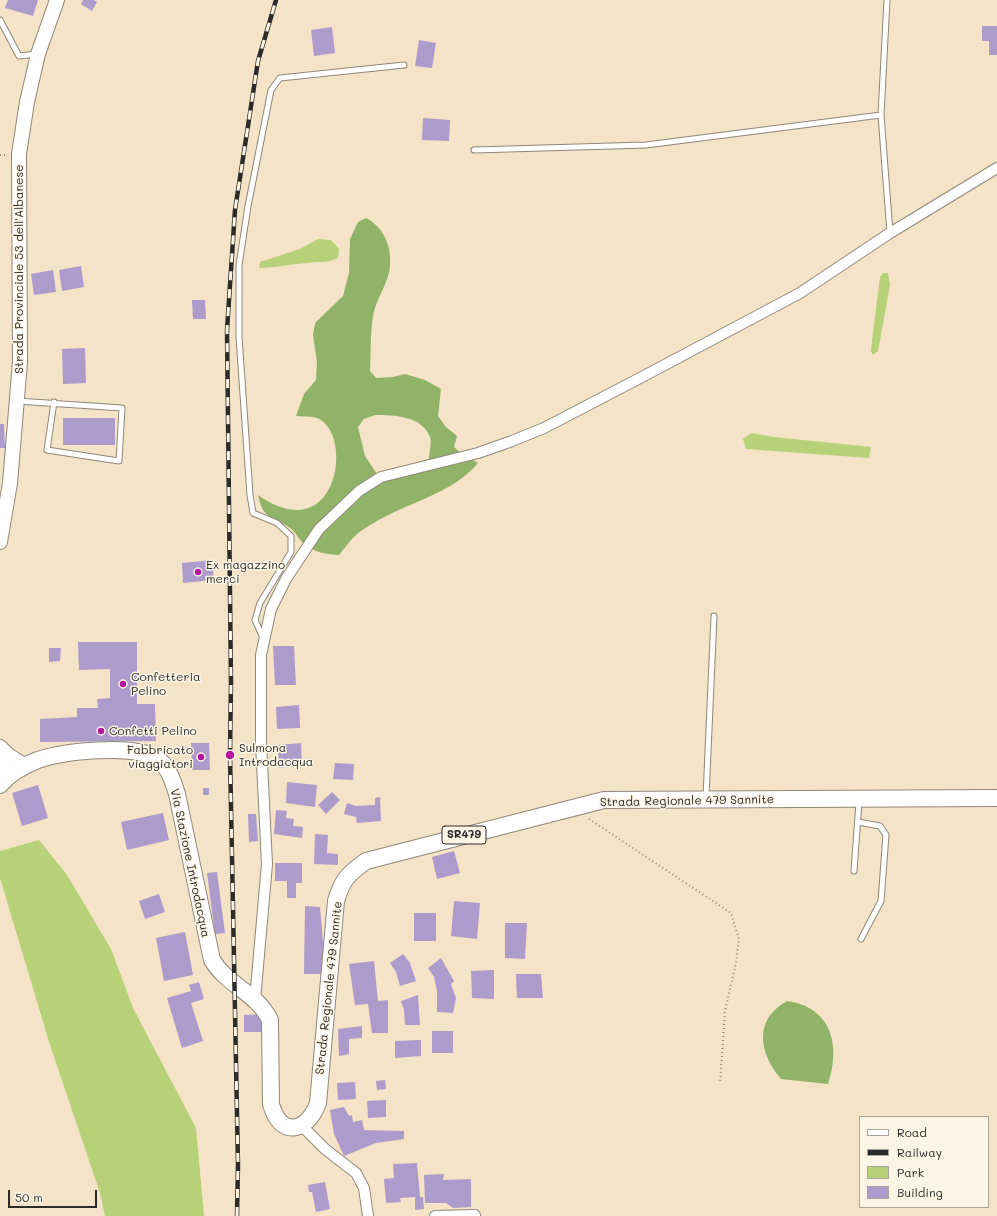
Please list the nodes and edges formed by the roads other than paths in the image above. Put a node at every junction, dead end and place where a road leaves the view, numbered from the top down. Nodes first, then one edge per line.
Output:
1 (57, 0) edge
2 (886, 0) edge
3 (0, 20) edge
4 (38, 54) junction
5 (404, 65) dead end
6 (881, 115) junction
7 (474, 150) dead end
8 (997, 168) edge
9 (890, 233) junction
10 (16, 401) junction
11 (54, 402) junction
12 (0, 542) edge
13 (714, 616) dead end
14 (263, 639) junction
15 (0, 747) edge
16 (0, 752) edge
17 (25, 766) junction
18 (1, 781) edge
19 (997, 798) edge
20 (859, 799) junction
21 (706, 800) junction
22 (858, 822) junction
23 (854, 871) dead end
24 (861, 939) dead end
25 (255, 1000) junction
26 (302, 1126) junction
27 (475, 1215) edge
28 (368, 1216) edge
29 (435, 1216) edge

1 - 4 main road, Strada Provinciale 53 dell'Albanese
2 - 6 lane
3 - 4 lane
4 - 10 main road, Strada Provinciale 53 dell'Albanese
5 - 14 lane
6 - 7 lane
6 - 9 lane
8 - 9 street
9 - 14 street
10 - 11 lane
10 - 12 main road, Strada Provinciale 53 dell'Albanese
11 - 11 lane
13 - 21 lane
14 - 25 street
15 - 17 main road
16 - 18 main road
17 - 18 main road, Via Stazione Introdacqua
17 - 25 main road, Via Stazione Introdacqua
19 - 20 main road, Strada Regionale 479 Sannite / SR479
20 - 21 main road, Strada Regionale 479 Sannite / SR479
20 - 22 lane
21 - 26 main road, Strada Regionale 479 Sannite / SR479
22 - 23 lane
22 - 24 lane
25 - 26 main road
26 - 28 street
27 - 29 street

